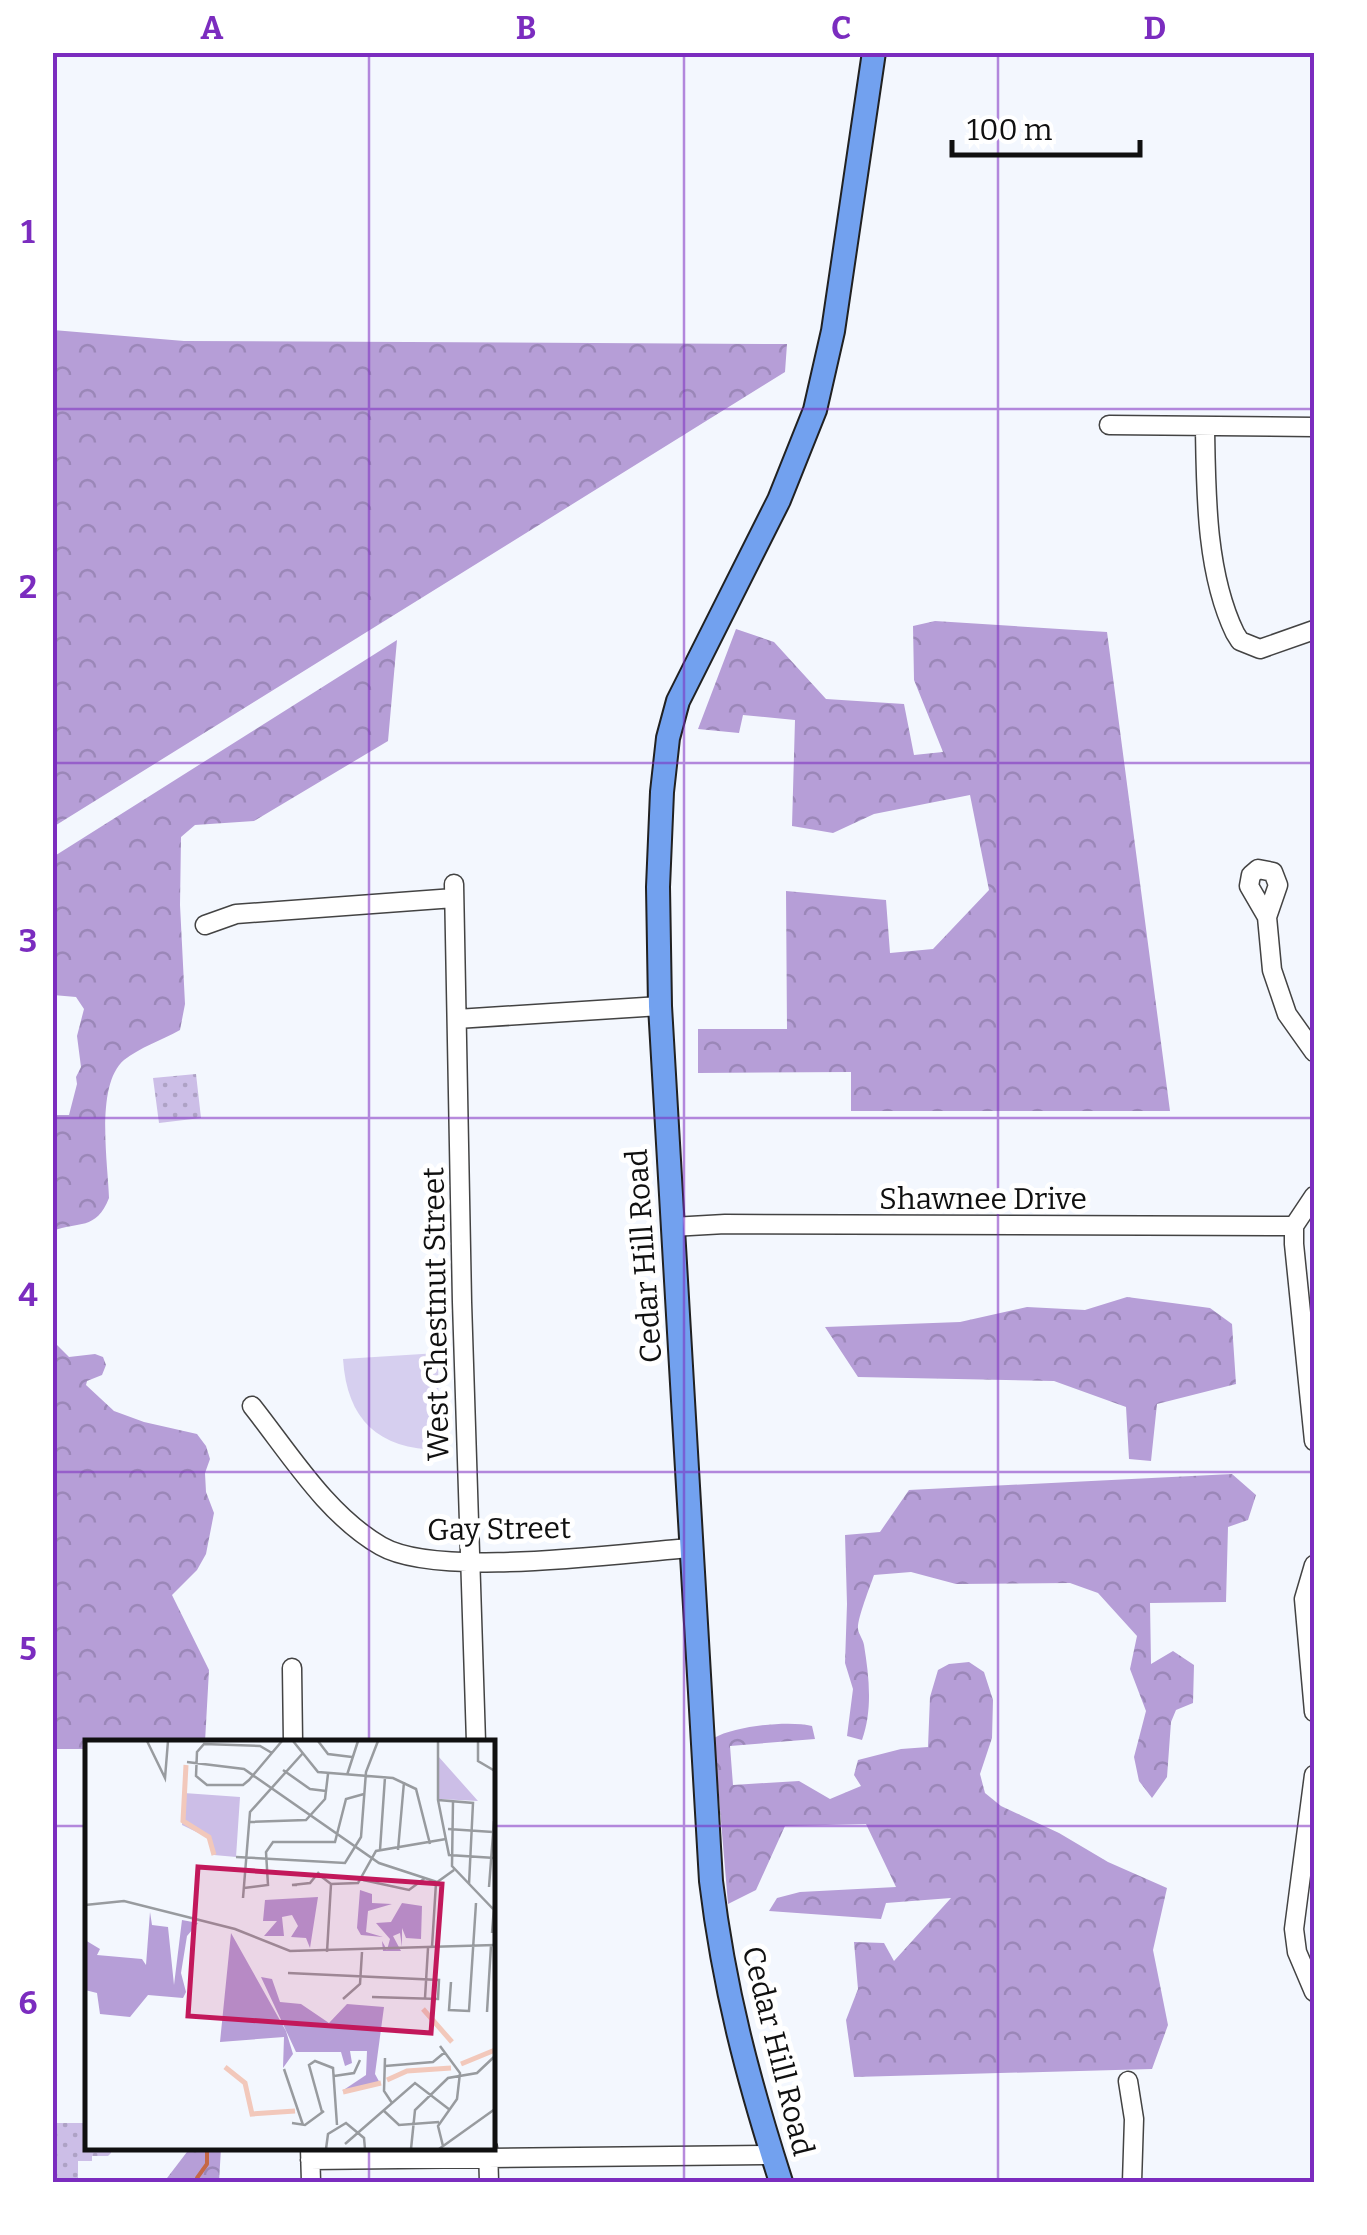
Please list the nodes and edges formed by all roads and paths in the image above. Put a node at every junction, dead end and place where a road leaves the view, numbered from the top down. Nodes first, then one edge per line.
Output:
1 (874, 52) edge
2 (1109, 426) dead end
3 (1314, 427) edge
4 (1205, 428) junction
5 (1314, 630) edge
6 (1267, 918) dead end
7 (205, 925) dead end
8 (660, 1006) junction
9 (457, 1019) junction
10 (1314, 1052) edge
11 (1314, 1196) edge
12 (1294, 1226) junction
13 (672, 1227) junction
14 (252, 1406) dead end
15 (1314, 1441) edge
16 (691, 1548) junction
17 (470, 1563) junction
18 (1314, 1565) edge
19 (292, 1668) dead end
20 (1314, 1712) edge
21 (293, 1740) edge
22 (476, 1740) edge
23 (1314, 1774) edge
24 (1314, 1992) edge
25 (1128, 2081) dead end
26 (488, 2152) edge
27 (310, 2154) edge
28 (772, 2155) junction
29 (311, 2182) edge
30 (489, 2182) edge
31 (781, 2182) edge
32 (1132, 2182) edge

1 - 8 main road, Cedar Hill Road
2 - 4 street
3 - 4 street
4 - 5 street
6 - 10 street
7 - 9 street, West Chestnut Street
8 - 9 street
8 - 13 main road, Cedar Hill Road
9 - 17 street, West Chestnut Street
11 - 12 street
12 - 13 street, Shawnee Drive
12 - 15 street
13 - 16 main road, Cedar Hill Road
14 - 17 street, Gay Street
16 - 17 street, Gay Street
16 - 28 main road, Cedar Hill Road
17 - 22 street, West Chestnut Street
18 - 20 street
19 - 21 street
23 - 24 street
25 - 32 street
26 - 27 street
26 - 28 street
26 - 30 street
27 - 29 street
28 - 31 main road, Cedar Hill Road

